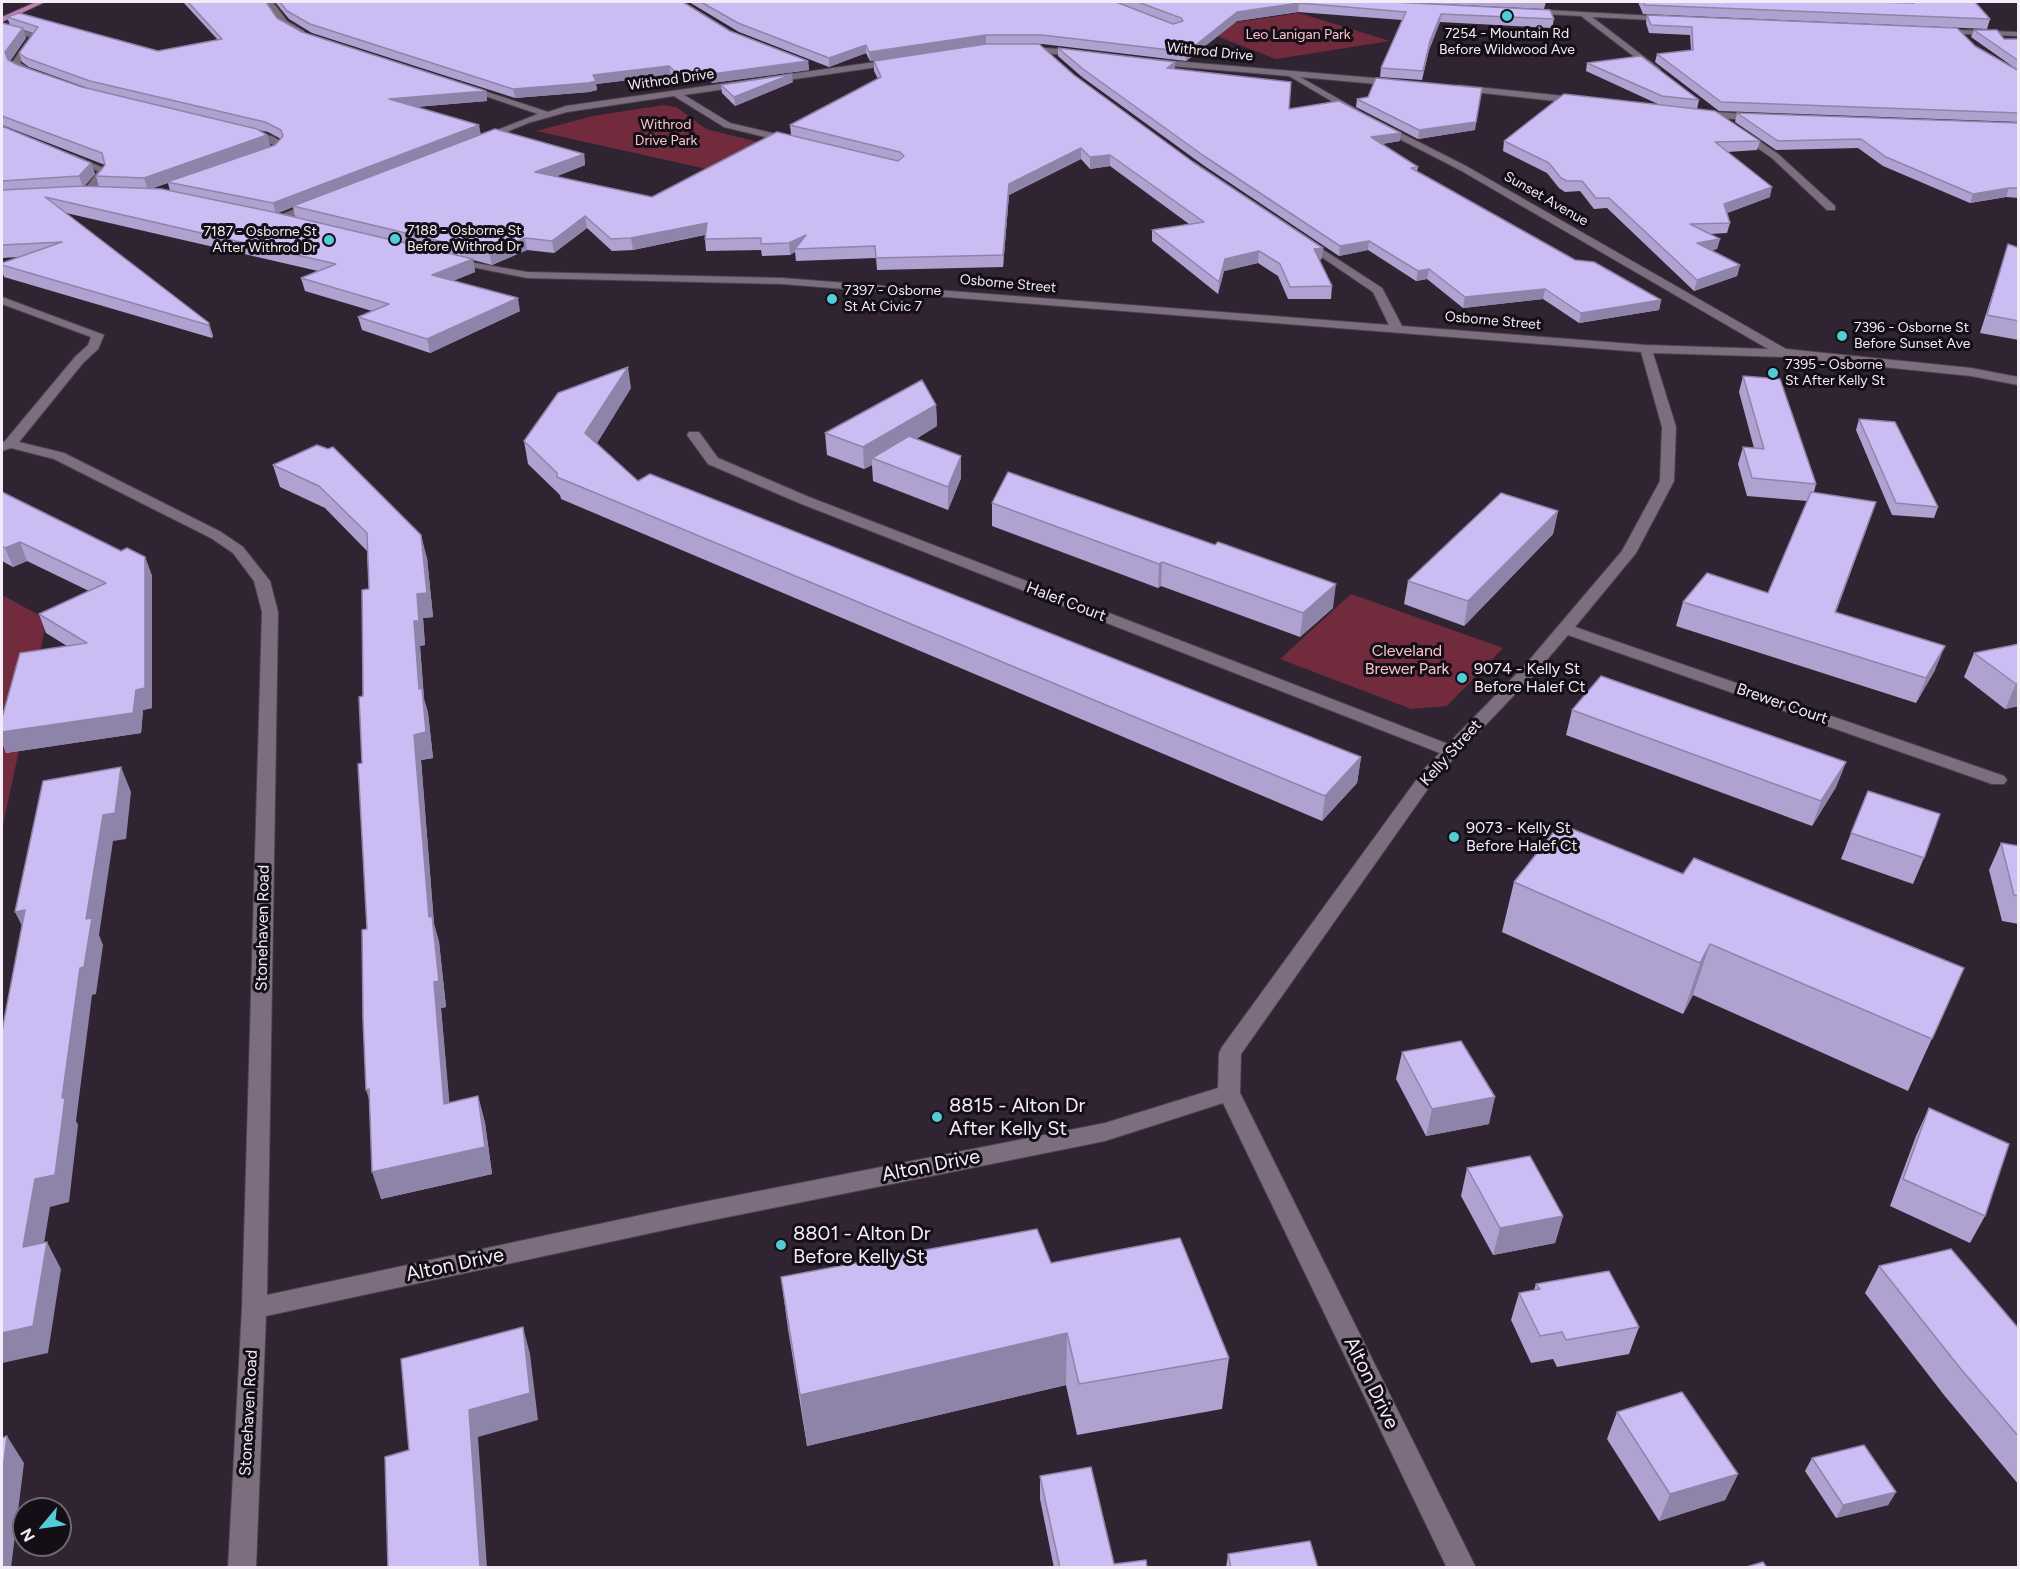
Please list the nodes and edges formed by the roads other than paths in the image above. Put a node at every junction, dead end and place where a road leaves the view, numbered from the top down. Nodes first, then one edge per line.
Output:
1 (41, 2) edge
2 (269, 2) edge
3 (1524, 11) edge
4 (1582, 14) junction
5 (2, 20) edge
6 (1685, 20) edge
7 (2, 28) edge
8 (1921, 30) edge
9 (1957, 32) junction
10 (2019, 34) edge
11 (308, 38) edge
12 (1967, 41) edge
13 (1015, 48) edge
14 (1042, 49) junction
15 (1093, 55) edge
16 (1136, 60) edge
17 (902, 61) edge
18 (1056, 62) edge
19 (807, 64) edge
20 (827, 72) junction
21 (1289, 74) junction
22 (1665, 76) edge
23 (46, 78) edge
24 (1413, 84) edge
25 (455, 85) edge
26 (1449, 87) edge
27 (675, 93) junction
28 (1588, 102) edge
29 (1699, 103) edge
30 (1687, 112) edge
31 (546, 114) junction
32 (1716, 116) junction
33 (1767, 119) edge
34 (234, 129) edge
35 (799, 142) edge
36 (465, 146) edge
37 (62, 153) edge
38 (253, 158) edge
39 (99, 193) edge
40 (328, 198) edge
41 (1831, 208) dead end
42 (300, 224) edge
43 (1293, 233) edge
44 (438, 257) edge
45 (2, 300) edge
46 (1397, 329) junction
47 (1646, 349) junction
48 (1785, 353) junction
49 (2019, 381) edge
50 (694, 435) dead end
51 (6, 446) edge
52 (1565, 629) junction
53 (1451, 751) junction
54 (1998, 780) dead end
55 (1229, 1093) junction
56 (254, 1308) junction
57 (242, 1568) edge
58 (1462, 1568) edge

1 - 5 main road
2 - 11 street
3 - 4 street
4 - 6 street
4 - 22 street
7 - 23 street
8 - 9 street
9 - 10 street
9 - 12 street
13 - 14 street
14 - 15 street
14 - 18 street
16 - 21 street, Withrod Drive
17 - 20 street, Withrod Drive
19 - 20 street
20 - 27 street, Withrod Drive
21 - 24 street, Withrod Drive
21 - 48 street, Sunset Avenue
25 - 31 street
26 - 28 street
27 - 31 street, Withrod Drive
27 - 35 street
29 - 32 street
30 - 32 street
31 - 36 street, Withrod Drive
32 - 33 street
32 - 41 street
34 - 38 street
37 - 39 street
40 - 42 street
43 - 46 street
44 - 46 street, Osborne Street
45 - 51 street
46 - 47 street, Osborne Street
47 - 48 street, Osborne Street
47 - 52 street, Kelly Street
48 - 49 street, Osborne Street
50 - 53 street, Halef Court
51 - 56 street, Stonehaven Road
52 - 53 street, Kelly Street
52 - 54 street, Brewer Court
53 - 55 street, Kelly Street
55 - 56 street, Alton Drive
55 - 58 street, Alton Drive
56 - 57 street, Stonehaven Road

